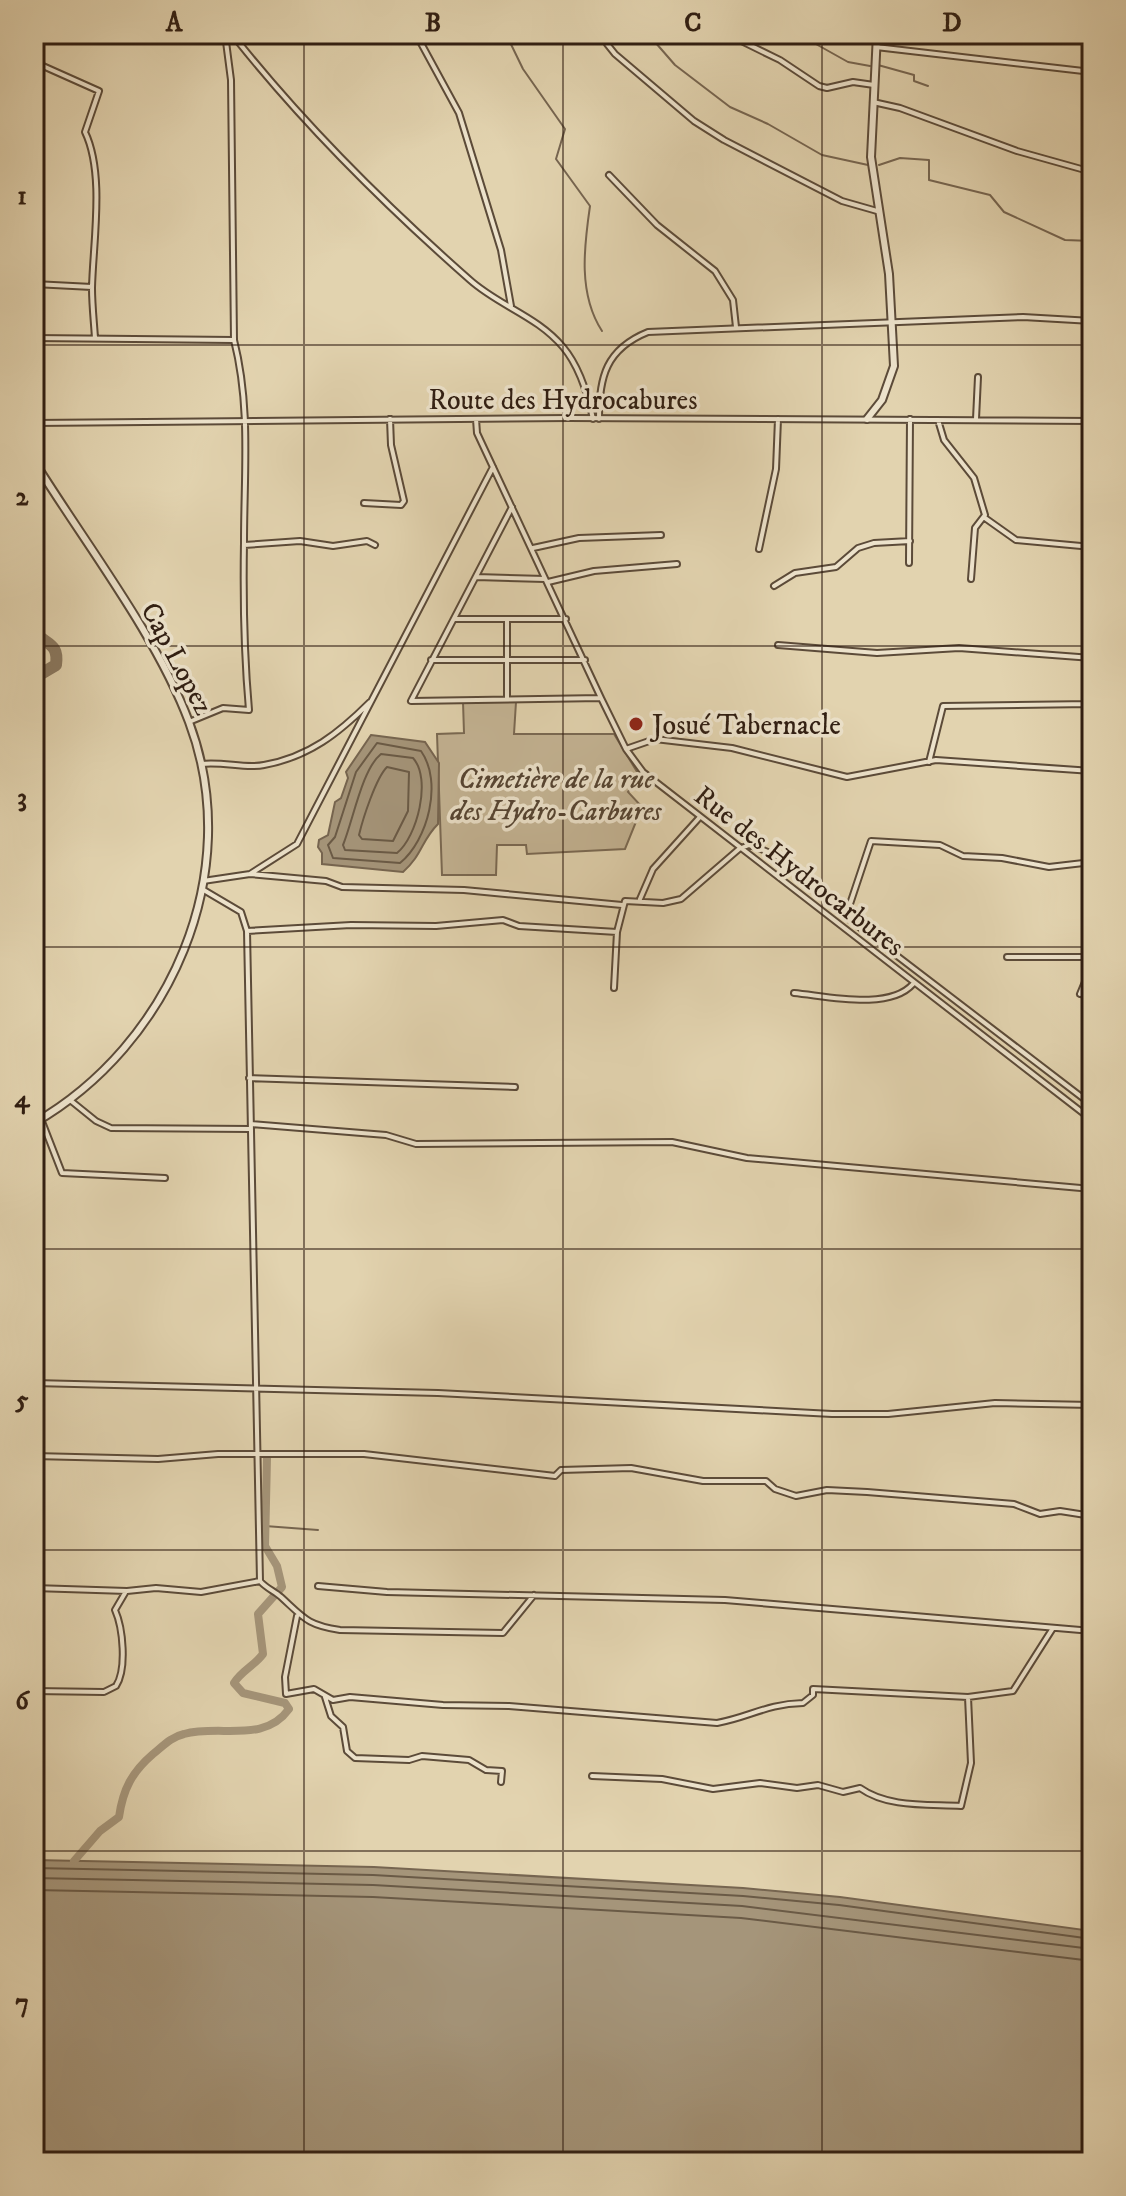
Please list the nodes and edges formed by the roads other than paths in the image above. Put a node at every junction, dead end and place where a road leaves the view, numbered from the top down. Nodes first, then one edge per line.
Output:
1 (416, 34) edge
2 (605, 34) edge
3 (727, 34) edge
4 (877, 34) edge
5 (225, 36) edge
6 (876, 47) junction
7 (34, 62) edge
8 (1092, 72) edge
9 (874, 85) junction
10 (873, 102) junction
11 (1092, 172) edge
12 (609, 175) dead end
13 (877, 211) junction
14 (34, 284) edge
15 (92, 287) junction
16 (511, 306) junction
17 (1092, 321) edge
18 (893, 324) junction
19 (736, 327) junction
20 (34, 338) edge
21 (95, 338) junction
22 (234, 340) junction
23 (978, 377) dead end
24 (390, 419) junction
25 (476, 419) junction
26 (596, 419) junction
27 (778, 419) junction
28 (867, 419) junction
29 (910, 419) junction
30 (938, 419) junction
31 (976, 419) junction
32 (246, 420) junction
33 (1092, 421) edge
34 (34, 423) edge
35 (34, 461) edge
36 (493, 467) junction
37 (364, 503) dead end
38 (512, 507) junction
39 (985, 518) junction
40 (661, 535) dead end
41 (910, 541) junction
42 (87, 544) junction
43 (244, 545) junction
44 (375, 545) dead end
45 (1092, 547) edge
46 (532, 548) junction
47 (759, 549) dead end
48 (79, 550) dead end
49 (909, 563) dead end
50 (677, 564) dead end
51 (476, 577) junction
52 (971, 579) dead end
53 (547, 580) junction
54 (774, 586) dead end
55 (454, 619) junction
56 (507, 619) junction
57 (566, 619) junction
58 (1092, 620) edge
59 (778, 645) dead end
60 (1092, 658) edge
61 (508, 659) junction
62 (431, 660) junction
63 (586, 660) junction
64 (601, 698) junction
65 (372, 699) junction
66 (507, 699) junction
67 (1091, 704) edge
68 (189, 722) junction
69 (626, 749) junction
70 (929, 762) junction
71 (201, 764) junction
72 (1090, 771) edge
73 (700, 818) junction
74 (739, 849) junction
75 (1091, 862) edge
76 (250, 874) junction
77 (203, 881) junction
78 (202, 889) junction
79 (640, 899) junction
80 (622, 905) junction
81 (841, 913) junction
82 (247, 931) junction
83 (617, 932) junction
84 (1007, 957) dead end
85 (1089, 957) edge
86 (914, 984) junction
87 (614, 988) dead end
88 (794, 993) dead end
89 (1080, 994) dead end
90 (958, 1002) junction
91 (949, 1013) junction
92 (249, 1078) junction
93 (515, 1087) dead end
94 (70, 1100) junction
95 (1092, 1105) edge
96 (1092, 1120) edge
97 (38, 1121) edge
98 (251, 1126) junction
99 (165, 1178) dead end
100 (1092, 1189) edge
101 (34, 1383) edge
102 (256, 1388) junction
103 (1092, 1405) edge
104 (258, 1453) junction
105 (34, 1456) edge
106 (1092, 1516) edge
107 (260, 1581) junction
108 (318, 1586) dead end
109 (34, 1588) edge
110 (127, 1591) junction
111 (534, 1595) junction
112 (297, 1616) junction
113 (1053, 1628) junction
114 (1092, 1631) edge
115 (34, 1691) edge
116 (324, 1694) junction
117 (968, 1697) junction
118 (592, 1776) dead end
119 (501, 1782) dead end

1 - 16 street
2 - 13 street
3 - 9 street
4 - 6 street
5 - 16 street
5 - 22 street
6 - 8 street
6 - 9 street
7 - 15 street
9 - 10 street
10 - 11 street
10 - 13 street
12 - 19 street
13 - 18 street
14 - 15 street
15 - 21 street
16 - 26 street
17 - 18 street
18 - 19 street
18 - 28 street
19 - 26 street
20 - 21 street
21 - 22 street
22 - 32 street
23 - 31 street
24 - 25 street, Route des Hydrocabures
24 - 32 street, Route des Hydrocabures
24 - 37 street
25 - 26 street, Route des Hydrocabures
25 - 36 street, Rue des Hydrocarbures
26 - 27 street, Route des Hydrocabures
27 - 28 street, Route des Hydrocabures
27 - 47 street
28 - 29 street, Route des Hydrocabures
29 - 30 street, Route des Hydrocabures
29 - 41 street
30 - 31 street, Route des Hydrocabures
30 - 39 street
31 - 33 street, Route des Hydrocabures
32 - 34 street, Route des Hydrocabures
32 - 43 street
35 - 42 street, Cap Lopez
36 - 38 street, Rue des Hydrocarbures
36 - 65 street
38 - 46 street, Rue des Hydrocarbures
38 - 51 street
39 - 45 street
39 - 52 street
40 - 46 street
41 - 49 street
41 - 54 street
42 - 48 street
42 - 68 street, Cap Lopez
43 - 44 street
43 - 68 street
46 - 53 street, Rue des Hydrocarbures
50 - 53 street
51 - 53 street
51 - 55 street
53 - 57 street, Rue des Hydrocarbures
55 - 56 street
55 - 62 street
56 - 57 street
56 - 61 street
57 - 63 street, Rue des Hydrocarbures
58 - 60 street
59 - 60 street
60 - 67 street
61 - 62 street
61 - 63 street
61 - 66 street
62 - 66 street
63 - 64 street, Rue des Hydrocarbures
64 - 66 street
64 - 69 street, Rue des Hydrocarbures
65 - 71 street
65 - 76 street
67 - 70 street
67 - 72 street
68 - 71 street, Cap Lopez
69 - 70 street
69 - 73 street, Rue des Hydrocarbures
70 - 72 street
71 - 77 street, Cap Lopez
72 - 75 street
73 - 74 street, Rue des Hydrocarbures
73 - 79 street
74 - 79 street
74 - 81 street
74 - 86 street, Rue des Hydrocarbures
75 - 81 street
76 - 77 street
76 - 80 street
77 - 78 street, Cap Lopez
78 - 82 street
78 - 94 street, Cap Lopez
79 - 80 street
80 - 83 street
81 - 90 street
82 - 83 street
82 - 92 street
83 - 87 street
84 - 85 street
85 - 89 street
86 - 88 street
86 - 91 street, Rue des Hydrocarbures
90 - 91 street
90 - 95 street
91 - 96 street, Rue des Hydrocarbures
92 - 93 street
92 - 98 street
94 - 97 street, Cap Lopez
94 - 98 street
97 - 99 street
98 - 100 street
98 - 102 street
101 - 102 street
102 - 103 street
102 - 104 street
104 - 105 street
104 - 106 street
104 - 107 street
107 - 110 street
107 - 112 street
108 - 111 street
109 - 110 street
110 - 115 street
111 - 112 street
111 - 113 street
112 - 116 street
113 - 114 street
113 - 117 street
116 - 117 street
116 - 119 street
117 - 118 street

